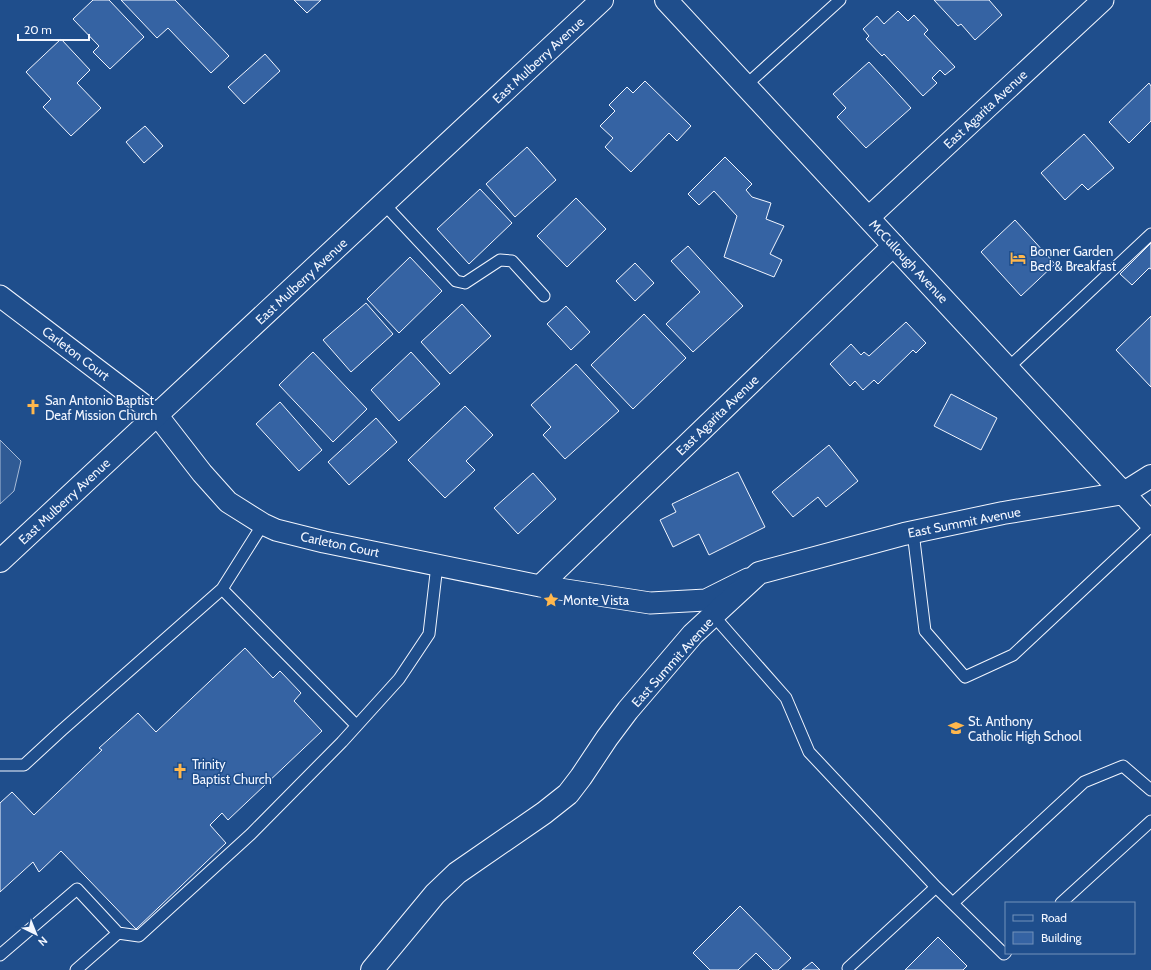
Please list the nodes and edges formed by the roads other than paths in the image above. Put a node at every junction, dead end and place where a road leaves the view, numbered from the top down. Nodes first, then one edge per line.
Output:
1 (602, 0) edge
2 (666, 0) edge
3 (840, 0) edge
4 (1103, 0) edge
5 (745, 86) junction
6 (384, 204) junction
7 (868, 218) junction
8 (1151, 234) edge
9 (894, 245) junction
10 (0, 296) edge
11 (544, 296) dead end
12 (1008, 368) junction
13 (157, 415) junction
14 (1151, 476) edge
15 (1124, 493) junction
16 (262, 524) junction
17 (1151, 524) edge
18 (913, 532) junction
19 (0, 561) edge
20 (437, 565) junction
21 (759, 573) junction
22 (540, 586) junction
23 (222, 589) junction
24 (713, 615) junction
25 (356, 725) junction
26 (0, 765) edge
27 (1151, 790) edge
28 (1151, 821) edge
29 (936, 887) junction
30 (1061, 902) edge
31 (953, 904) junction
32 (118, 933) junction
33 (1005, 953) edge
34 (0, 955) edge
35 (848, 968) dead end
36 (76, 970) edge
37 (372, 970) edge

1 - 6 street, East Mulberry Avenue
2 - 5 street, McCullough Avenue
3 - 5 lane
4 - 7 street, East Agarita Avenue
5 - 7 street, McCullough Avenue
6 - 11 lane
6 - 13 street, East Mulberry Avenue
7 - 9 street, McCullough Avenue
8 - 12 lane
9 - 12 street, McCullough Avenue
9 - 22 street, East Agarita Avenue
10 - 13 street, Carleton Court
12 - 15 street, McCullough Avenue
13 - 16 street, Carleton Court
13 - 19 street, East Mulberry Avenue
14 - 15 street, East Summit Avenue
15 - 17 street, McCullough Avenue
15 - 18 street, East Summit Avenue
16 - 20 street, Carleton Court
16 - 23 lane
17 - 18 lane
18 - 21 street, East Summit Avenue
20 - 22 street, Carleton Court
20 - 25 lane
21 - 22 street, Carleton Court
21 - 24 street, East Summit Avenue
23 - 25 lane
23 - 26 lane
24 - 29 lane
24 - 37 street, East Summit Avenue
25 - 32 lane
27 - 31 lane
28 - 30 lane
29 - 31 lane
29 - 35 lane
31 - 33 lane
32 - 34 lane
32 - 36 lane

